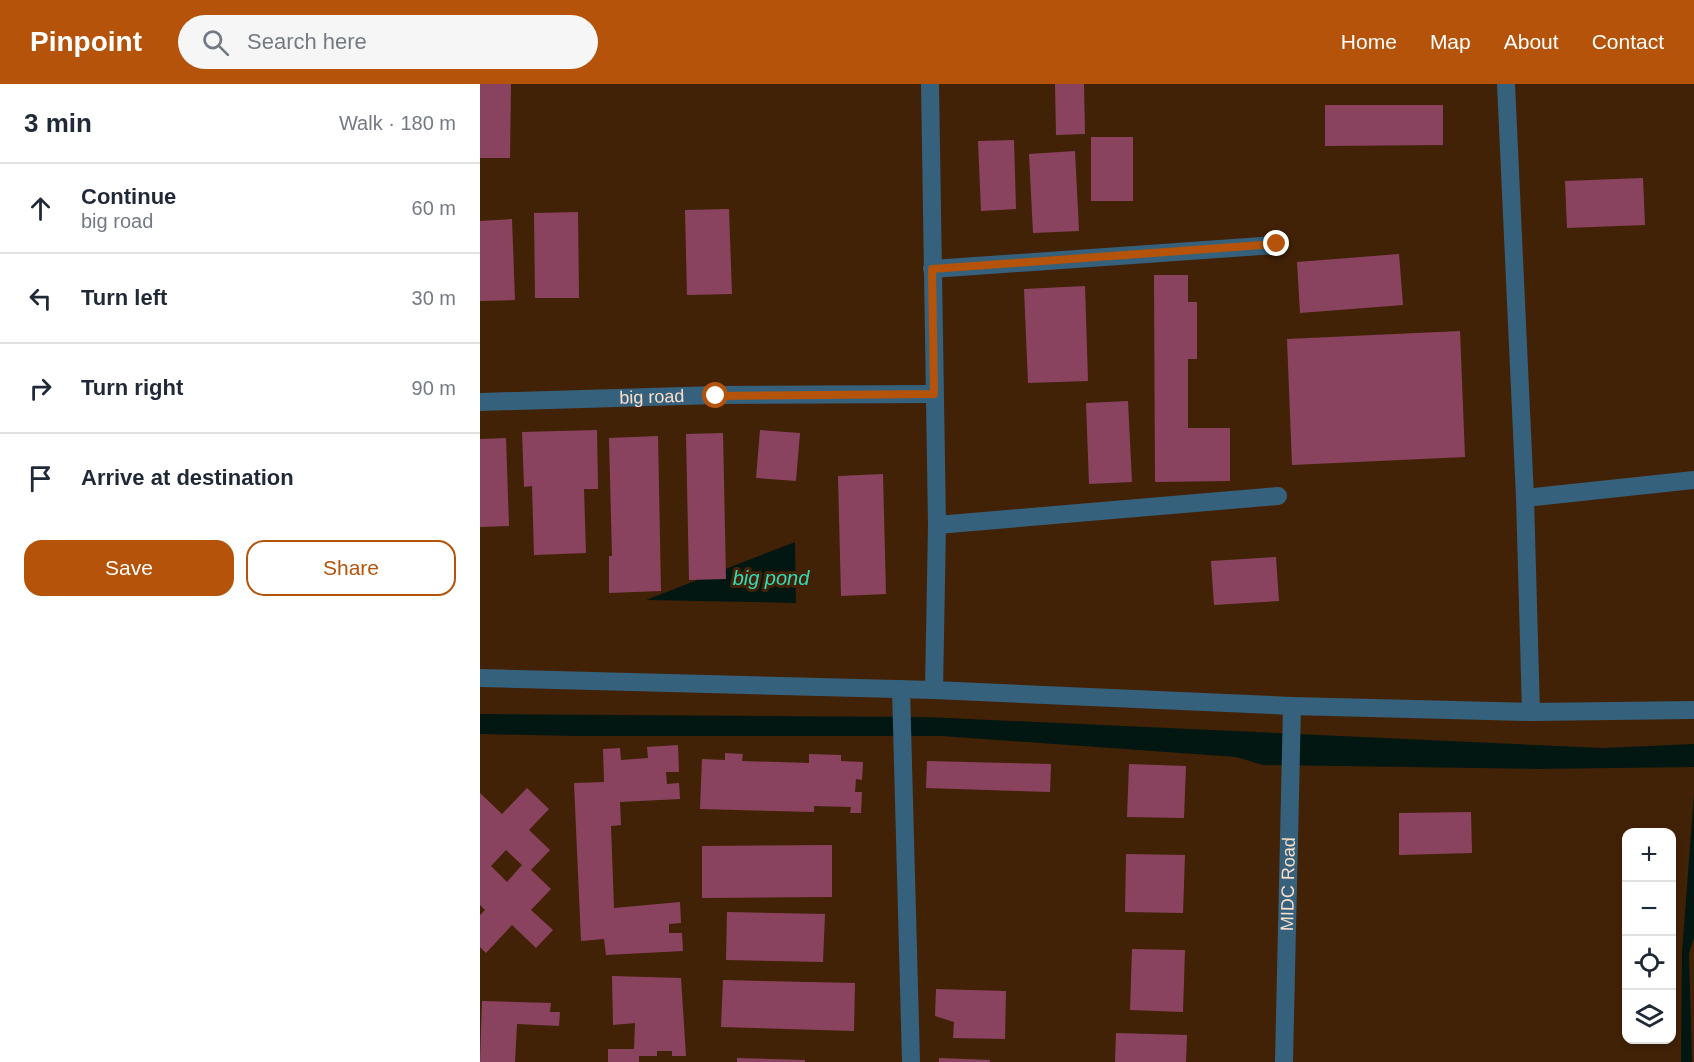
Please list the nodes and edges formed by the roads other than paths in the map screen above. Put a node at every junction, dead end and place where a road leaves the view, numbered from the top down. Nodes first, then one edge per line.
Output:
1 (930, 84) edge
2 (1506, 84) edge
3 (1277, 244) dead end
4 (932, 269) junction
5 (934, 394) junction
6 (480, 402) edge
7 (1694, 480) edge
8 (1278, 496) dead end
9 (1525, 498) junction
10 (937, 525) junction
11 (480, 678) edge
12 (934, 690) junction
13 (901, 697) junction
14 (1292, 706) junction
15 (1694, 710) edge
16 (1532, 712) junction
17 (911, 1062) edge
18 (1284, 1062) edge

1 - 4 street
2 - 9 street
3 - 4 street
4 - 5 street
5 - 6 street, big road
5 - 10 street
7 - 9 street
8 - 10 street
9 - 16 street
10 - 12 street
11 - 13 street
12 - 13 street
12 - 14 street
13 - 17 street
14 - 16 street
14 - 18 street, MIDC Road
15 - 16 street

